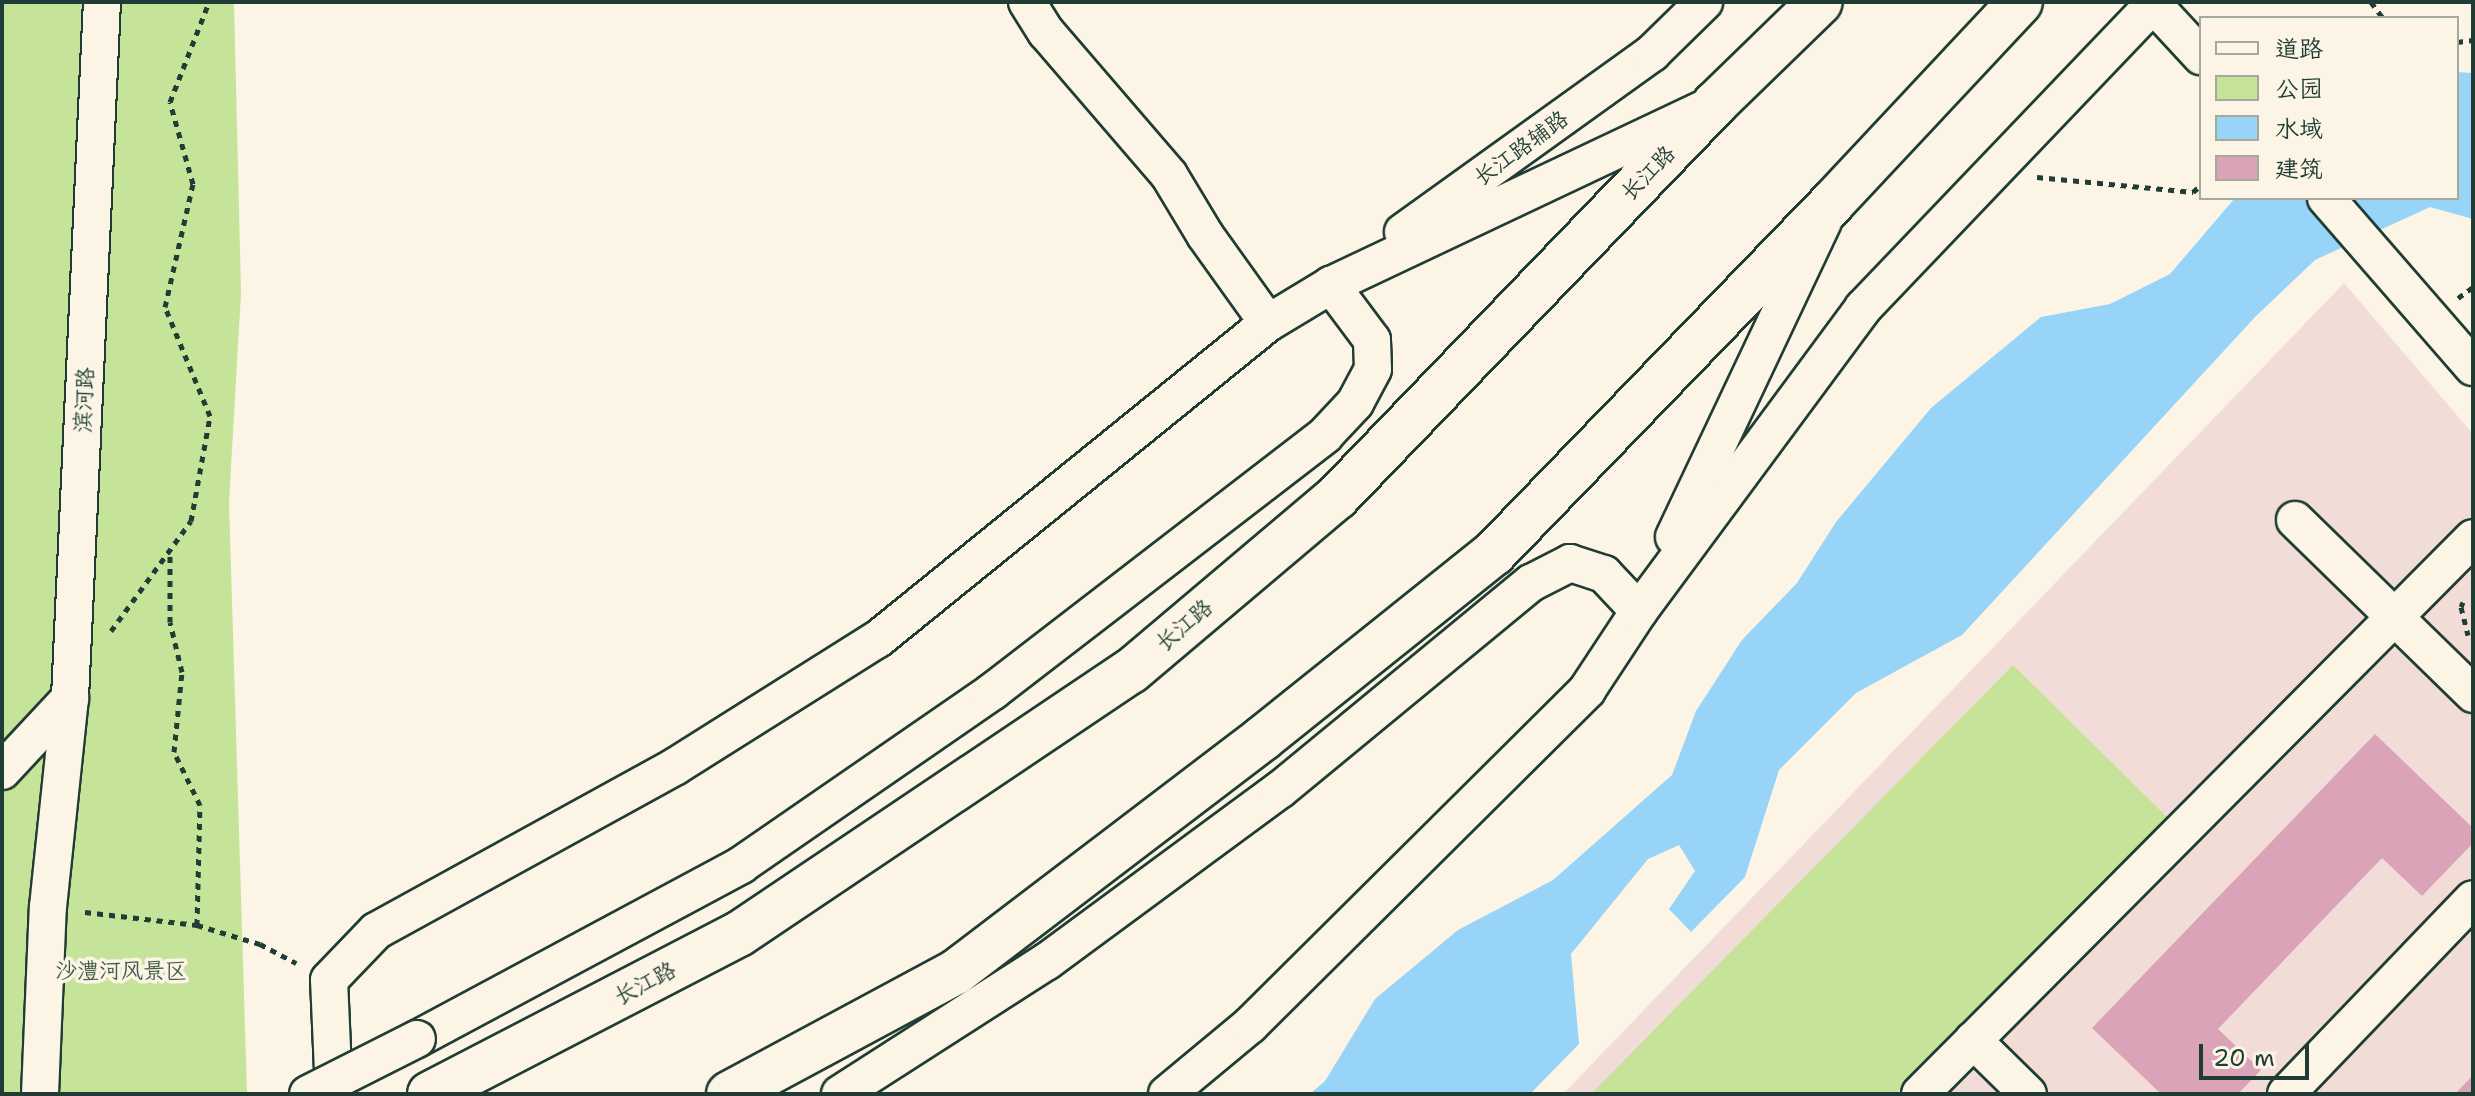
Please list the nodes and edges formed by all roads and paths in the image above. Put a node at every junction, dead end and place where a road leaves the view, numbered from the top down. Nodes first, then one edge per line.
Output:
1 (102, 2) edge
2 (209, 2) edge
3 (1027, 2) edge
4 (1704, 2) edge
5 (1820, 2) edge
6 (2020, 2) edge
7 (2153, 3) edge
8 (2199, 54) edge
9 (1715, 104) junction
10 (1992, 173) junction
11 (2199, 187) edge
12 (2328, 200) edge
13 (1832, 203) junction
14 (1331, 285) junction
15 (1268, 323) junction
16 (2473, 367) edge
17 (2295, 520) dead end
18 (2473, 538) edge
19 (170, 550) junction
20 (2466, 595) dead end
21 (1639, 611) junction
22 (2394, 618) junction
23 (2473, 642) edge
24 (70, 690) junction
25 (2473, 694) edge
26 (2, 771) edge
27 (2473, 899) edge
28 (48, 907) junction
29 (197, 925) junction
30 (329, 980) junction
31 (1973, 1040) junction
32 (40, 1094) edge
33 (308, 1094) edge
34 (334, 1094) edge
35 (430, 1094) edge
36 (729, 1094) edge
37 (840, 1094) edge
38 (1167, 1094) edge
39 (1920, 1094) edge
40 (2028, 1094) edge
41 (2286, 1094) edge

1 - 24 street, 滨河路
2 - 19 path
3 - 15 street
4 - 14 street, 长江路辅路
5 - 9 main road, 长江路
6 - 13 main road
7 - 8 street
7 - 10 street
9 - 14 street
9 - 35 main road, 长江路
10 - 11 path
10 - 21 street
12 - 16 street
13 - 21 street
13 - 36 main road
14 - 15 street
14 - 33 street, bridge
15 - 30 street
17 - 22 street
18 - 22 street
19 - 24 path
19 - 29 path
20 - 23 path
21 - 37 street
21 - 38 street
22 - 25 street
22 - 31 street
24 - 26 street
24 - 28 street, 滨河路
27 - 41 street
28 - 29 path
28 - 32 street, 滨河路
29 - 30 path
30 - 34 street
31 - 39 street
31 - 40 street

